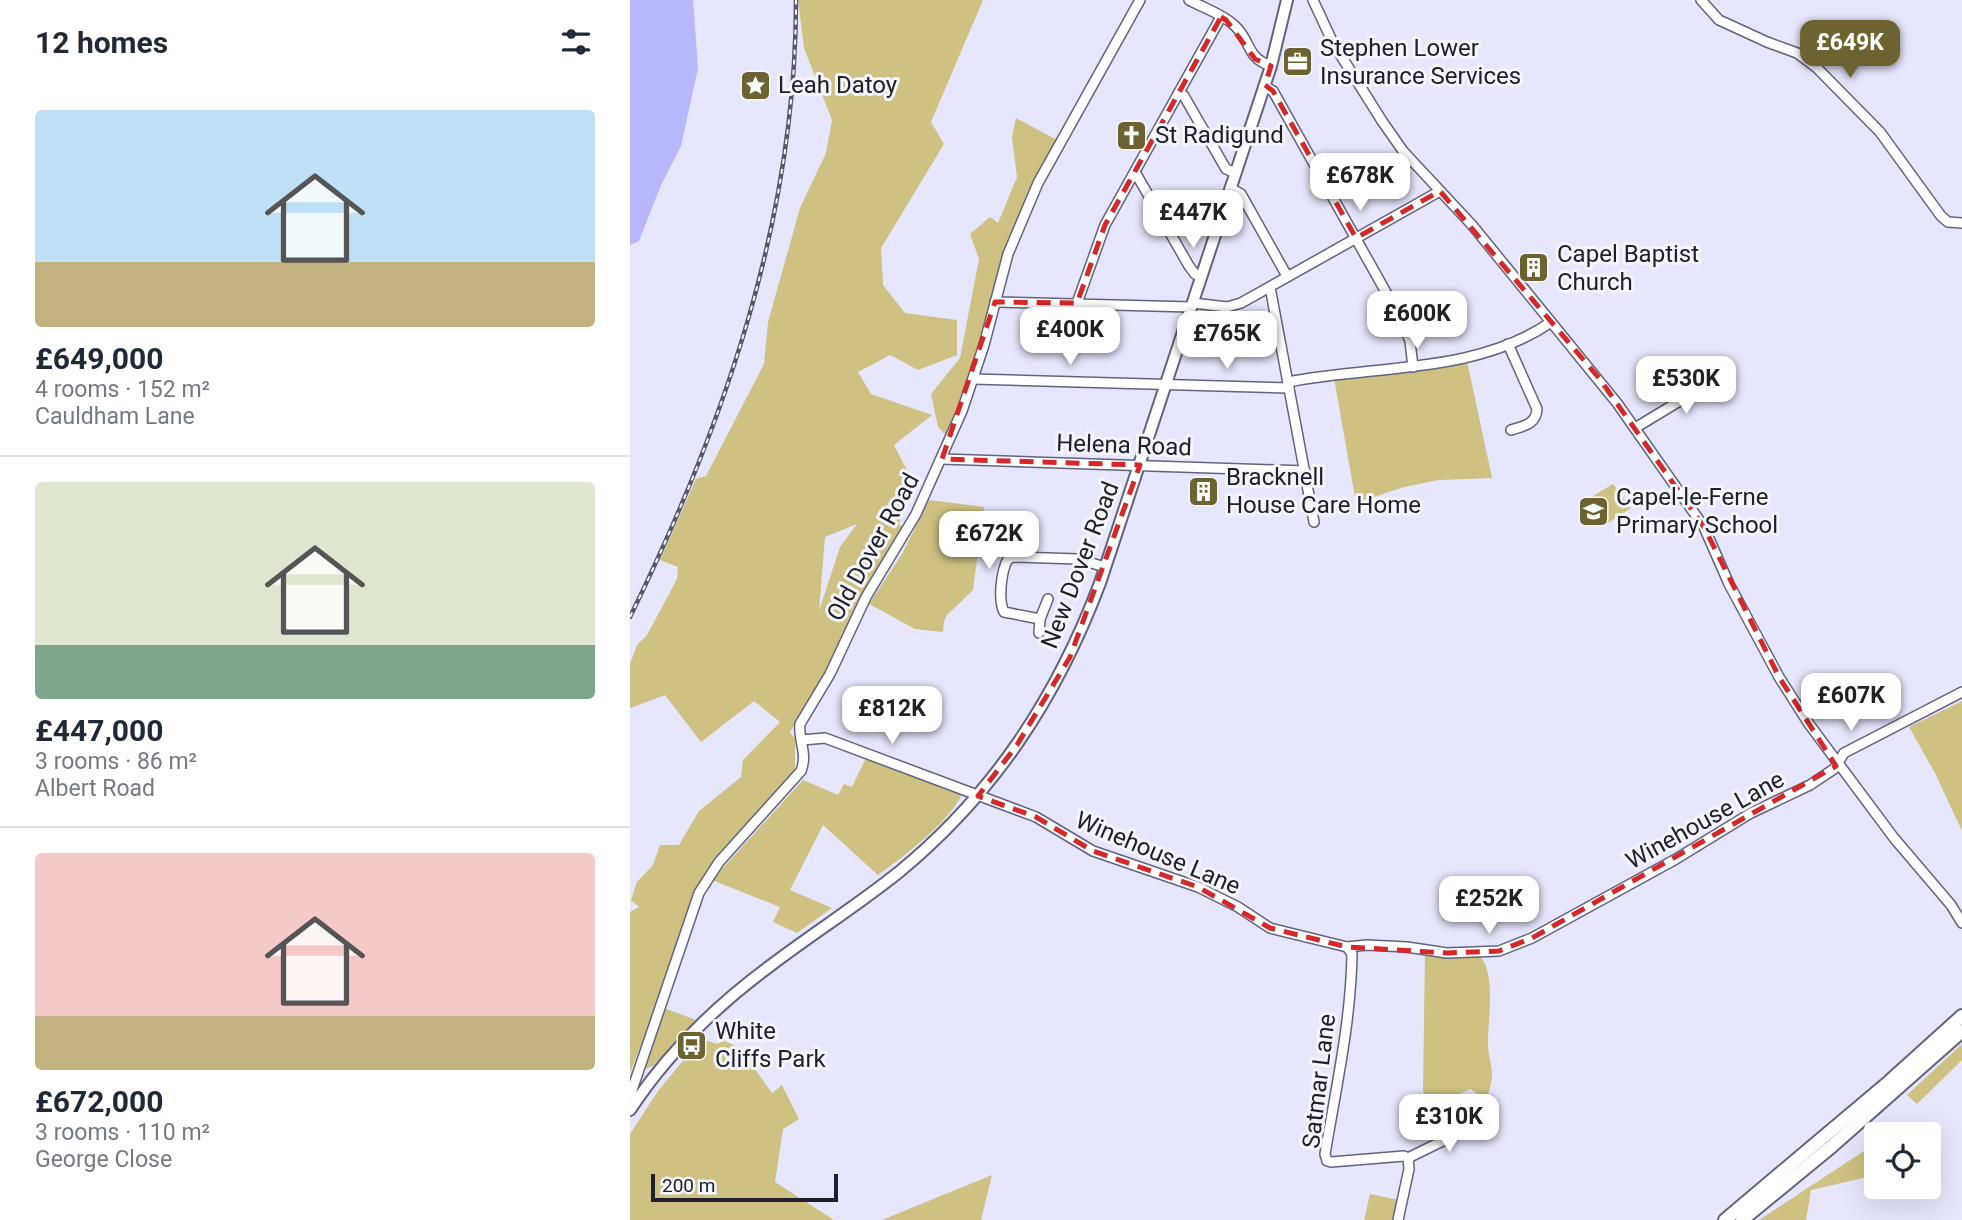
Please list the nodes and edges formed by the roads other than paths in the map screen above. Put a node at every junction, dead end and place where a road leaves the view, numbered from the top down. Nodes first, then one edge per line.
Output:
1 (1140, 0) edge
2 (1189, 0) edge
3 (1287, 0) edge
4 (1313, 0) edge
5 (1701, 0) edge
6 (1221, 17) junction
7 (1271, 66) junction
8 (1264, 86) junction
9 (1179, 92) junction
10 (1135, 172) junction
11 (1236, 173) junction
12 (1230, 188) junction
13 (1440, 191) junction
14 (1962, 223) edge
15 (1356, 238) junction
16 (1287, 276) junction
17 (1201, 277) junction
18 (1270, 287) junction
19 (995, 302) junction
20 (1077, 303) junction
21 (1192, 305) junction
22 (1551, 322) junction
23 (1508, 344) junction
24 (1413, 367) junction
25 (1721, 376) dead end
26 (973, 379) junction
27 (1165, 385) junction
28 (1289, 385) junction
29 (1635, 428) junction
30 (1511, 430) dead end
31 (942, 459) junction
32 (1140, 465) junction
33 (1305, 471) junction
34 (1010, 520) dead end
35 (1314, 522) dead end
36 (1010, 558) junction
37 (1105, 567) junction
38 (1048, 599) dead end
39 (1040, 619) junction
40 (1039, 633) dead end
41 (1962, 692) edge
42 (802, 740) junction
43 (1837, 764) junction
44 (978, 796) junction
45 (1962, 923) edge
46 (1347, 947) junction
47 (1962, 1016) edge
48 (1962, 1031) edge
49 (631, 1102) edge
50 (1475, 1125) dead end
51 (1408, 1158) junction
52 (1398, 1220) edge
53 (1725, 1220) edge
54 (1742, 1220) edge

1 - 19 street, Old Dover Road
2 - 6 street
3 - 7 main road, New Dover Road
4 - 13 street
5 - 14 street
6 - 7 street
6 - 9 street
7 - 8 main road, New Dover Road
8 - 11 main road, New Dover Road
8 - 15 street
9 - 10 street
9 - 11 street
10 - 17 street
10 - 20 street
11 - 12 main road, New Dover Road
12 - 16 street
12 - 17 main road, New Dover Road
13 - 15 street
13 - 22 street
15 - 16 street
15 - 24 street
16 - 18 street
17 - 21 main road, New Dover Road
18 - 21 street
18 - 28 street
19 - 20 street
19 - 26 street, Old Dover Road
20 - 21 street
21 - 27 main road, New Dover Road
22 - 23 street
22 - 29 street
23 - 24 street
23 - 30 street
24 - 28 street
25 - 29 street
26 - 27 street
26 - 31 street, Old Dover Road
27 - 28 street
27 - 32 main road, New Dover Road
28 - 33 street
29 - 43 street
31 - 32 street, Helena Road
31 - 42 street, Old Dover Road
32 - 33 street, Helena Road
32 - 37 main road, New Dover Road
33 - 35 street
34 - 36 street
36 - 37 street
36 - 39 street
37 - 44 main road, New Dover Road
38 - 39 street
39 - 40 street
41 - 43 street, Winehouse Lane
42 - 44 street, Winehouse Lane
42 - 49 street, Old Dover Road
43 - 45 street
43 - 46 street, Winehouse Lane
44 - 46 street, Winehouse Lane
44 - 49 main road, New Dover Road
46 - 51 street, Satmar Lane
47 - 53 highway
48 - 54 highway
50 - 51 street
51 - 52 street

